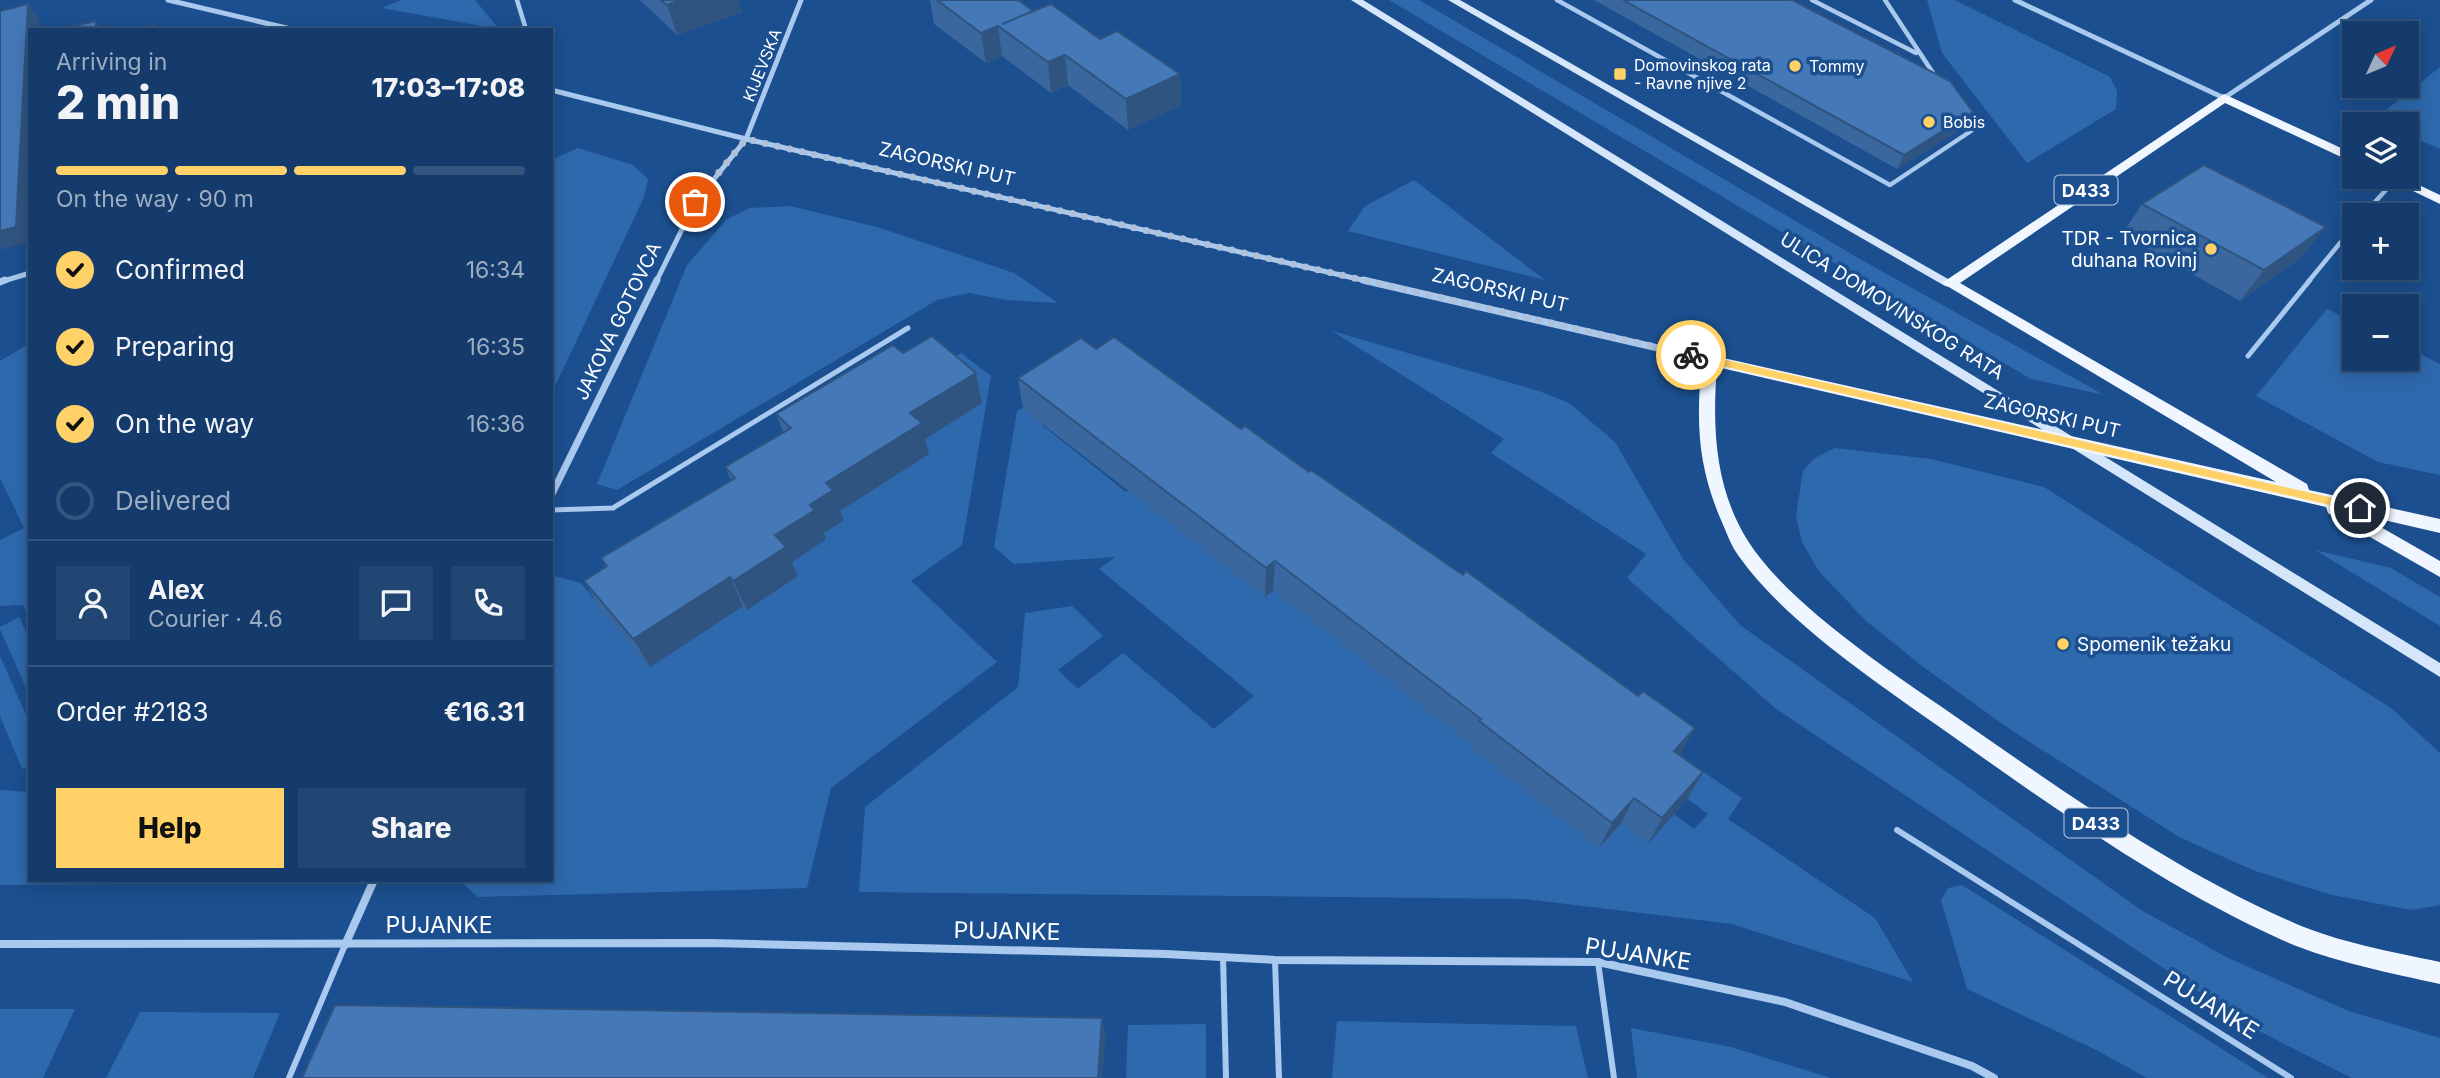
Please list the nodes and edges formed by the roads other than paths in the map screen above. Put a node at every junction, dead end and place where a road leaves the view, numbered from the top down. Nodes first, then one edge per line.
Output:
1 (168, 0) edge
2 (517, 0) edge
3 (801, 0) edge
4 (1356, 0) edge
5 (1452, 0) edge
6 (1556, 0) edge
7 (1812, 0) edge
8 (1885, 0) edge
9 (2015, 0) edge
10 (2371, 0) edge
11 (525, 26) dead end
12 (287, 28) edge
13 (1919, 54) junction
14 (1943, 86) edge
15 (553, 90) edge
16 (2224, 98) junction
17 (1959, 107) edge
18 (746, 139) junction
19 (2342, 153) edge
20 (2385, 189) edge
21 (2417, 189) edge
22 (2440, 200) edge
23 (2373, 203) edge
24 (2342, 241) edge
25 (28, 274) edge
26 (0, 282) edge
27 (1949, 283) junction
28 (908, 328) dead end
29 (2248, 356) dead end
30 (1710, 359) junction
31 (553, 490) edge
32 (553, 510) edge
33 (2440, 526) edge
34 (2440, 570) edge
35 (2440, 671) edge
36 (1897, 830) dead end
37 (373, 882) edge
38 (0, 944) edge
39 (345, 944) junction
40 (1223, 956) junction
41 (1275, 960) junction
42 (1598, 962) junction
43 (2440, 973) edge
44 (289, 1078) edge
45 (1226, 1078) edge
46 (1279, 1078) edge
47 (1614, 1078) edge
48 (1994, 1078) edge
49 (2291, 1078) edge

1 - 12 street
2 - 11 lane
3 - 18 street, KIJEVSKA
4 - 35 main road, ULICA DOMOVINSKOG RATA
5 - 27 main road
6 - 17 lane
7 - 13 lane
8 - 13 lane
9 - 16 street
10 - 16 street
13 - 14 lane
15 - 18 street, ZAGORSKI PUT
16 - 19 main road
16 - 27 main road, D433
18 - 30 street, ZAGORSKI PUT
18 - 31 street, JAKOVA GOTOVCA
20 - 23 lane
21 - 22 main road
24 - 29 lane
25 - 26 street
27 - 34 main road
28 - 32 lane
30 - 33 main road, ZAGORSKI PUT
30 - 43 main road, D433
36 - 49 lane, PUJANKE
37 - 39 street
38 - 39 street, PUJANKE
39 - 40 street, PUJANKE
39 - 44 lane
40 - 41 street, PUJANKE
40 - 45 lane
41 - 42 street, PUJANKE
41 - 46 lane
42 - 47 lane
42 - 48 street, PUJANKE

